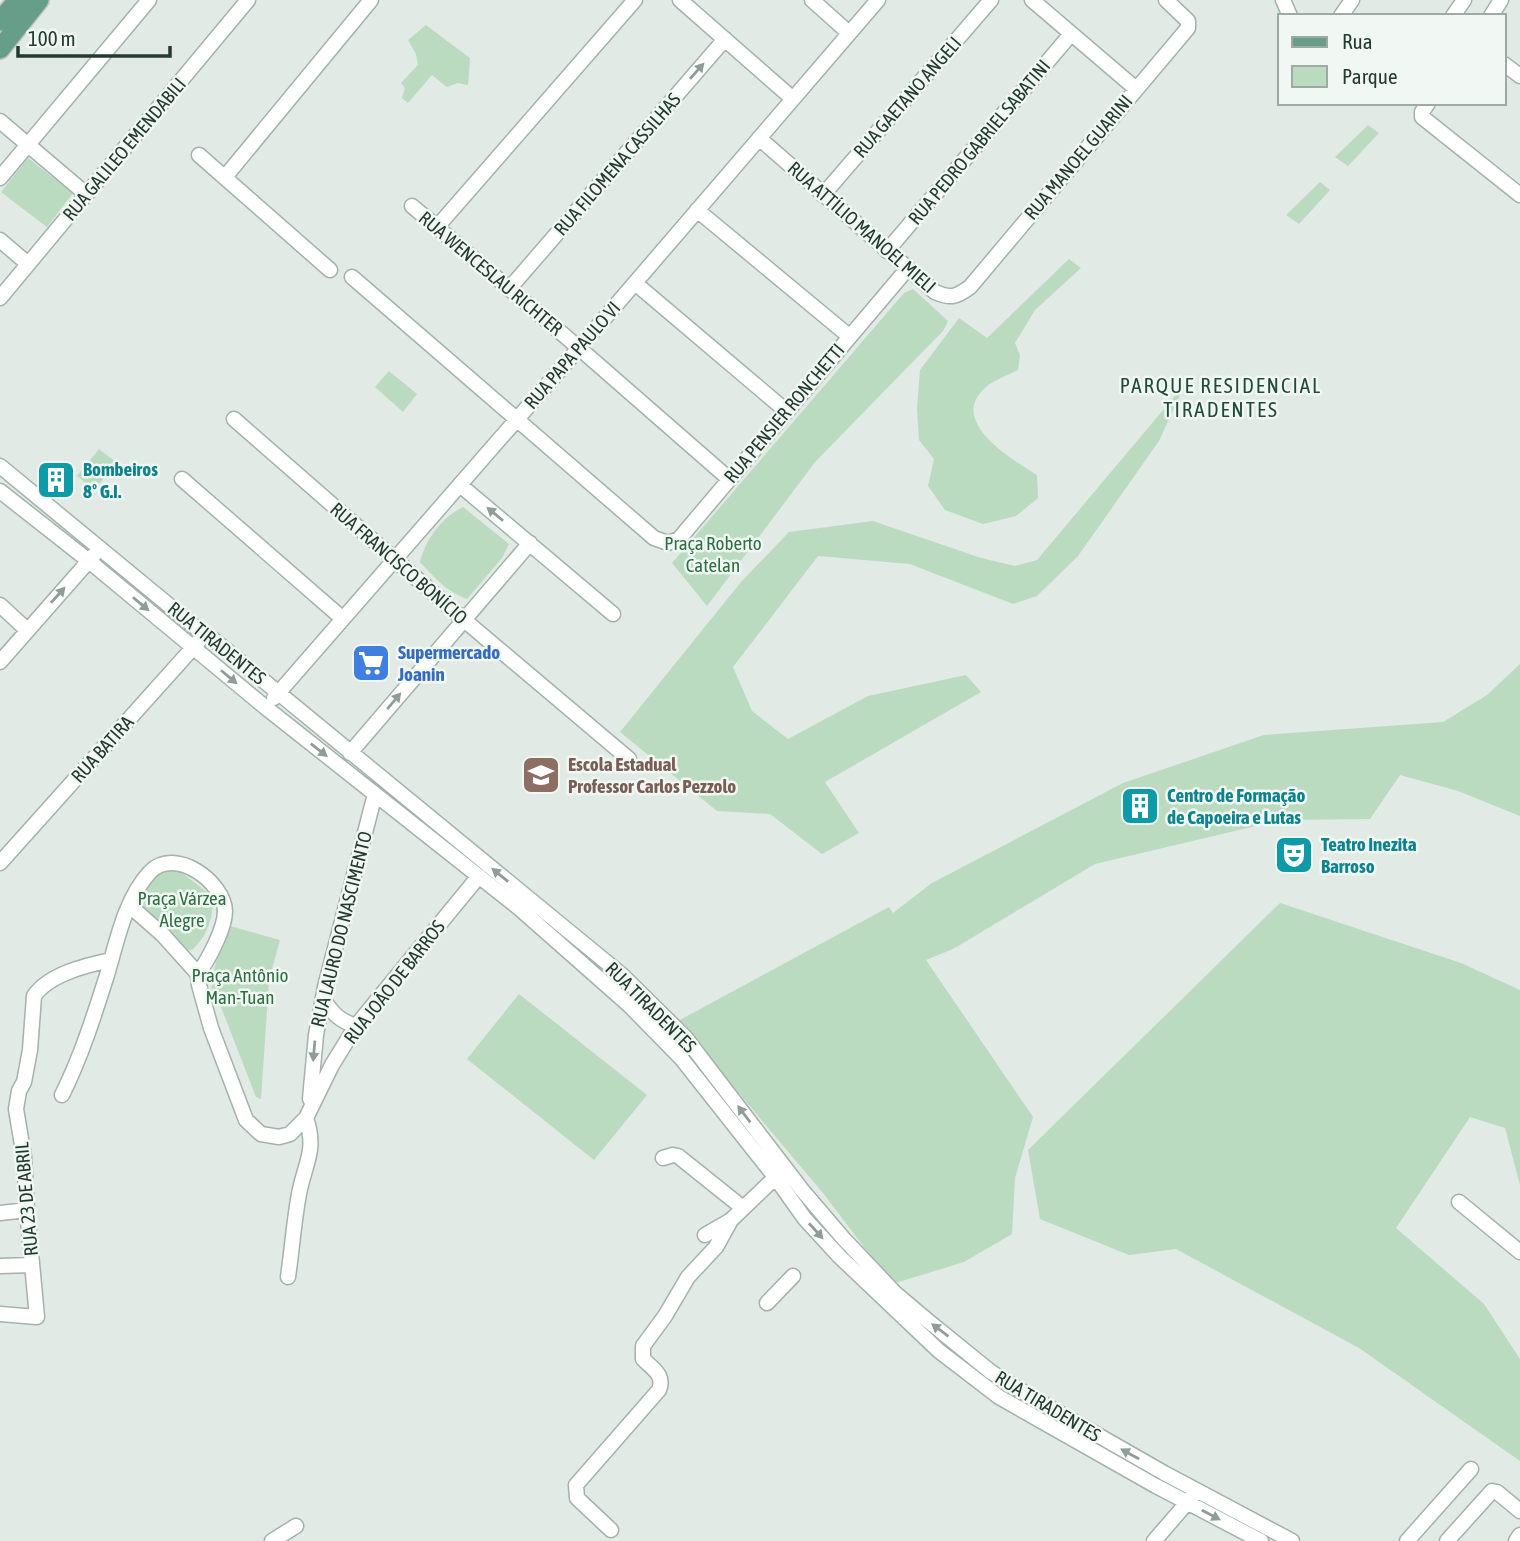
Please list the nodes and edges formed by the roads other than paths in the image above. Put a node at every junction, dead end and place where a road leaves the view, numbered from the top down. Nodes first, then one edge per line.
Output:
1 (18, 0) edge
2 (39, 0) edge
3 (149, 0) edge
4 (248, 0) edge
5 (371, 0) edge
6 (635, 0) edge
7 (680, 0) edge
8 (812, 0) edge
9 (878, 0) edge
10 (992, 0) edge
11 (1032, 0) edge
12 (1166, 0) edge
13 (0, 21) edge
14 (849, 33) junction
15 (1071, 34) junction
16 (725, 39) junction
17 (0, 49) edge
18 (1135, 88) junction
19 (793, 99) junction
20 (1425, 108) edge
21 (0, 121) edge
22 (759, 138) junction
23 (27, 145) junction
24 (199, 155) dead end
25 (225, 177) junction
26 (0, 178) edge
27 (86, 194) junction
28 (823, 195) junction
29 (1520, 195) edge
30 (412, 205) dead end
31 (697, 210) junction
32 (437, 227) junction
33 (0, 240) edge
34 (887, 251) junction
35 (27, 264) junction
36 (908, 268) junction
37 (330, 270) dead end
38 (352, 277) dead end
39 (635, 283) junction
40 (970, 287) joint
41 (509, 289) junction
42 (0, 298) edge
43 (849, 336) junction
44 (579, 348) junction
45 (785, 410) junction
46 (234, 419) dead end
47 (516, 419) junction
48 (0, 466) edge
49 (728, 478) junction
50 (182, 479) dead end
51 (460, 485) junction
52 (0, 491) edge
53 (33, 492) junction
54 (20, 507) junction
55 (530, 543) junction
56 (100, 547) junction
57 (395, 559) junction
58 (89, 561) junction
59 (0, 605) edge
60 (614, 614) dead end
61 (343, 619) junction
62 (463, 619) junction
63 (27, 630) junction
64 (205, 635) junction
65 (194, 647) junction
66 (0, 662) edge
67 (279, 692) junction
68 (265, 708) junction
69 (350, 753) junction
70 (629, 760) dead end
71 (374, 794) junction
72 (0, 863) edge
73 (479, 876) junction
74 (130, 906) junction
75 (596, 954) junction
76 (111, 960) junction
77 (582, 962) junction
78 (198, 974) junction
79 (324, 999) junction
80 (356, 1026) junction
81 (681, 1032) junction
82 (665, 1041) junction
83 (724, 1087) junction
84 (62, 1095) dead end
85 (710, 1097) junction
86 (310, 1105) junction
87 (663, 1158) dead end
88 (780, 1173) junction
89 (1459, 1202) dead end
90 (743, 1208) junction
91 (27, 1210) junction
92 (0, 1213) edge
93 (731, 1220) junction
94 (705, 1236) dead end
95 (1520, 1252) edge
96 (32, 1265) junction
97 (0, 1266) edge
98 (793, 1276) dead end
99 (288, 1277) dead end
100 (767, 1303) dead end
101 (0, 1314) edge
102 (1471, 1469) dead end
103 (1160, 1480) junction
104 (1197, 1491) junction
105 (1187, 1502) junction
106 (1520, 1511) edge
107 (296, 1526) dead end
108 (611, 1530) dead end
109 (1520, 1535) edge
110 (272, 1541) edge
111 (1154, 1541) edge
112 (1261, 1541) edge
113 (1293, 1541) edge
114 (1408, 1541) edge
115 (1447, 1541) edge
116 (1516, 1541) edge

1 - 13 main road
2 - 17 main road
3 - 23 street
4 - 27 street, RUA GALILEO EMENDABILI
5 - 25 street
6 - 32 street
7 - 16 street
8 - 14 street
9 - 14 street, RUA PAPA PAULO VI
10 - 28 street, RUA GAETANO ANGELI
11 - 15 street
12 - 18 street, RUA MANOEL GUARINI
14 - 19 street, RUA PAPA PAULO VI
15 - 18 street
15 - 34 street, RUA PEDRO GABRIEL SABATINI
16 - 19 street
41 -> 16 street, RUA FILOMENA CASSILHAS
18 - 40 street, RUA MANOEL GUARINI
19 - 22 street, RUA PAPA PAULO VI
20 - 29 street
21 - 23 street
22 - 28 street, RUA ATTÍLIO MANOEL MIELI
22 - 31 street, RUA PAPA PAULO VI
23 - 26 street
23 - 27 street
24 - 25 street
25 - 37 street
27 - 35 street, RUA GALILEO EMENDABILI
28 - 34 street, RUA ATTÍLIO MANOEL MIELI
30 - 32 street, RUA WENCESLAU RICHTER
31 - 39 street, RUA PAPA PAULO VI
31 - 43 street
32 - 41 street, RUA WENCESLAU RICHTER
33 - 35 street
34 - 36 street, RUA ATTÍLIO MANOEL MIELI
35 - 42 street, RUA GALILEO EMENDABILI
36 - 40 street, RUA ATTÍLIO MANOEL MIELI
36 - 43 street, RUA PENSIER RONCHETTI
38 - 47 street
39 - 44 street, RUA PAPA PAULO VI
39 - 45 street
41 - 44 street, RUA WENCESLAU RICHTER
43 - 45 street, RUA PENSIER RONCHETTI
44 - 47 street, RUA PAPA PAULO VI
44 - 49 street, RUA WENCESLAU RICHTER
45 - 49 street, RUA PENSIER RONCHETTI
46 - 57 street, RUA FRANCISCO BONÍCIO
47 - 49 street, RUA PENSIER RONCHETTI
47 - 51 street, RUA PAPA PAULO VI
48 - 53 street, RUA TIRADENTES
50 - 61 street
55 -> 51 street
51 - 57 street, RUA PAPA PAULO VI
52 - 54 street, RUA TIRADENTES
53 - 54 street
53 - 56 street, RUA TIRADENTES
54 - 58 street, RUA TIRADENTES
55 - 60 street
55 - 62 street
56 - 58 street
56 - 64 street, RUA TIRADENTES
57 - 61 street, RUA PAPA PAULO VI
57 - 62 street, RUA FRANCISCO BONÍCIO
63 -> 58 street
58 -> 65 street, RUA TIRADENTES
59 - 63 street
61 - 67 street, RUA PAPA PAULO VI
69 -> 62 street
62 - 70 street, RUA FRANCISCO BONÍCIO
63 - 66 street
64 - 65 street, RUA BATIRA
64 - 67 street, RUA TIRADENTES
65 -> 68 street, RUA TIRADENTES
65 - 72 street, RUA BATIRA
67 - 68 street, RUA PAPA PAULO VI
67 - 69 street, RUA TIRADENTES
68 -> 71 street, RUA TIRADENTES
75 -> 69 street, RUA TIRADENTES
71 - 73 street, RUA TIRADENTES
71 - 79 street, RUA LAURO DO NASCIMENTO
73 - 77 street, RUA TIRADENTES
73 - 80 street, RUA JOÂO DE BARROS
74 - 76 street
74 - 78 street, RUA JOÂO DE BARROS
74 - 78 street
75 - 77 street
75 - 81 street, RUA TIRADENTES
76 - 84 street
76 - 91 street, RUA 23 DE ABRIL
77 - 82 street, RUA TIRADENTES
78 - 86 street, RUA JOÂO DE BARROS
79 - 80 street
79 -> 86 street, RUA LAURO DO NASCIMENTO
80 - 86 street, RUA JOÂO DE BARROS
81 - 82 street
81 - 83 street, RUA TIRADENTES
82 - 85 street, RUA TIRADENTES
83 - 85 street
88 -> 83 street, RUA TIRADENTES
85 - 88 street, RUA TIRADENTES
86 - 99 street, RUA LAURO DO NASCIMENTO
87 - 90 street
88 - 90 street
88 - 103 street, RUA TIRADENTES
89 - 95 street
90 - 93 street
91 - 92 street
91 - 96 street, RUA 23 DE ABRIL
93 - 94 street
93 - 108 street
96 - 97 street
96 - 101 street, RUA 23 DE ABRIL
98 - 100 street
102 - 114 street
103 - 104 street, RUA TIRADENTES
103 - 105 street, RUA TIRADENTES
104 - 105 street
104 - 113 street, RUA TIRADENTES
105 - 111 street
105 -> 112 street, RUA TIRADENTES
106 - 115 street
107 - 110 street
109 - 116 street

